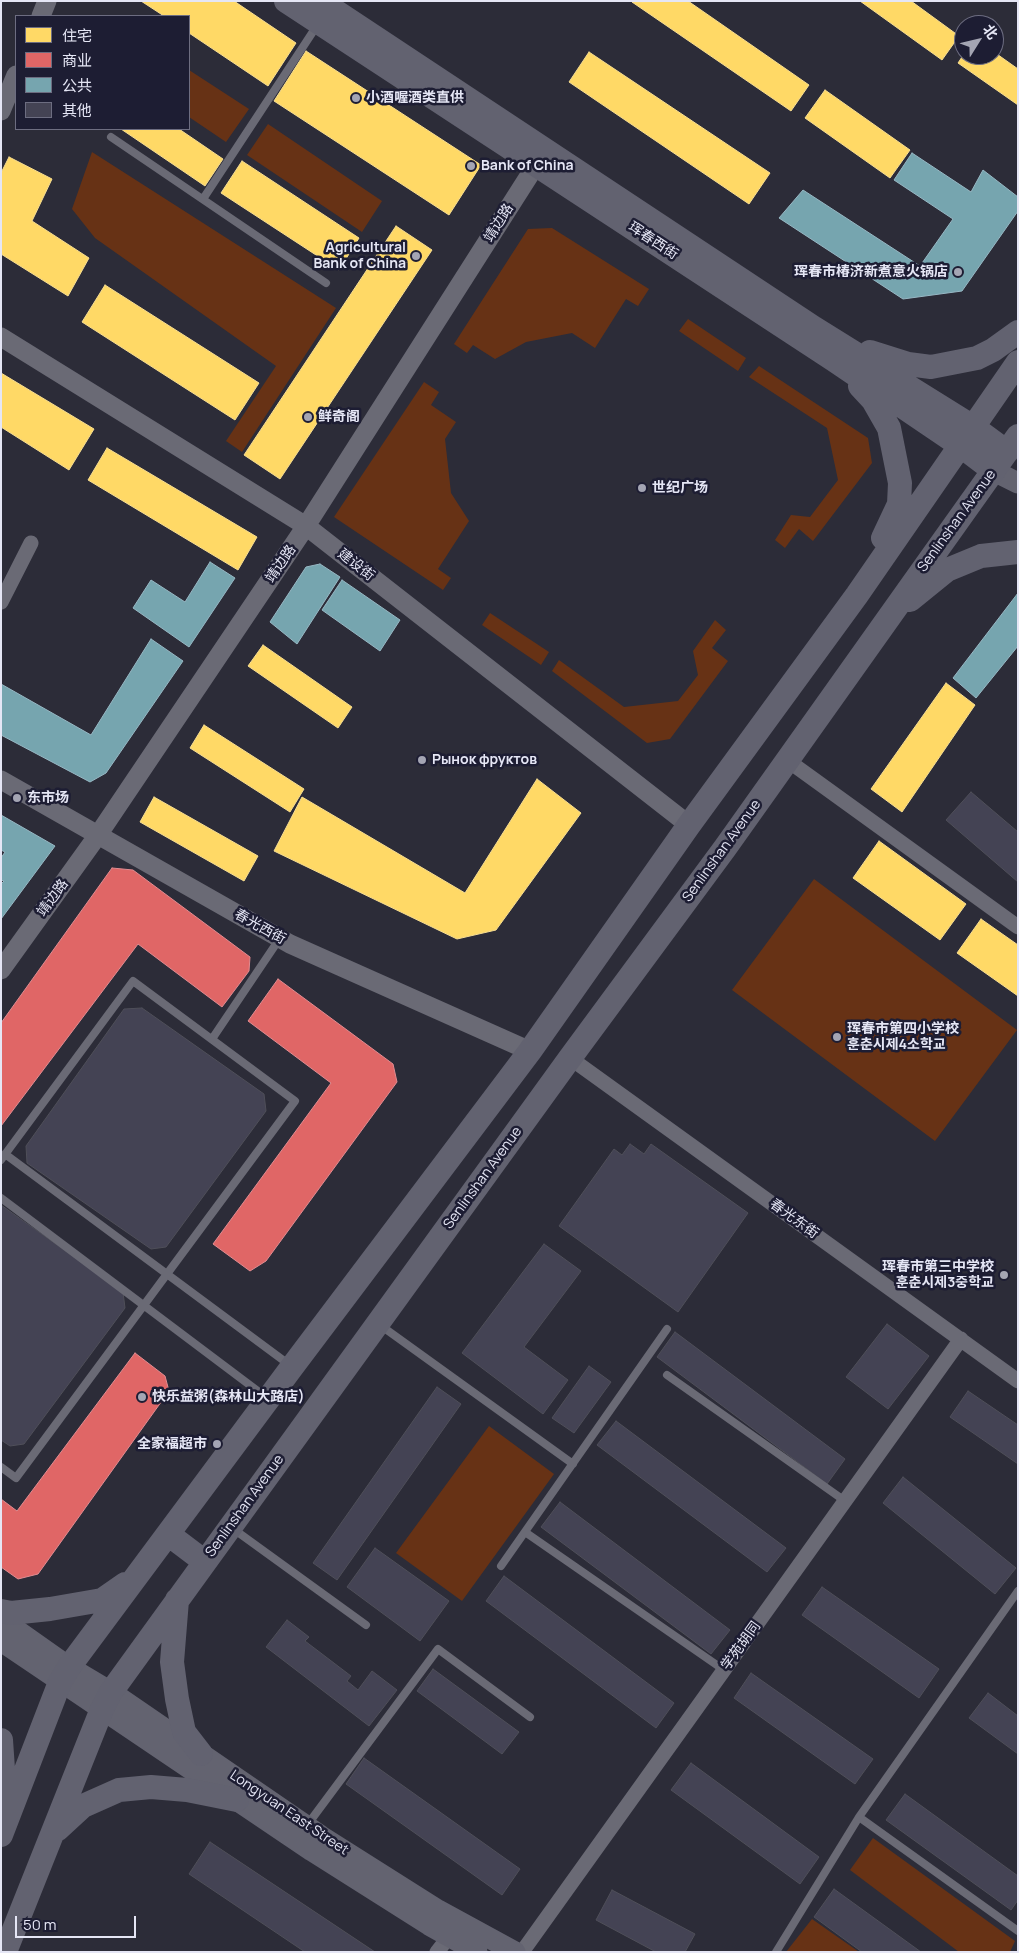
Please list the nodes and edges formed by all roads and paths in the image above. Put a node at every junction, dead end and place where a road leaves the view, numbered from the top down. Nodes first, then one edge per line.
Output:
1 (47, 1) edge
2 (286, 1) edge
3 (320, 12) edge
4 (41, 15) edge
5 (15, 77) edge
6 (1, 111) edge
7 (111, 137) dead end
8 (541, 156) junction
9 (203, 199) junction
10 (326, 282) dead end
11 (814, 328) junction
12 (1018, 332) edge
13 (1, 337) edge
14 (834, 360) junction
15 (1018, 362) edge
16 (967, 436) junction
17 (1009, 456) edge
18 (1018, 483) edge
19 (306, 526) junction
20 (31, 543) dead end
21 (1018, 552) edge
22 (857, 595) junction
23 (1, 602) edge
24 (885, 620) junction
25 (787, 760) junction
26 (1, 780) edge
27 (689, 825) junction
28 (98, 835) junction
29 (1018, 927) edge
30 (280, 938) junction
31 (1, 970) edge
32 (212, 1039) junction
33 (530, 1051) junction
34 (570, 1058) junction
35 (3, 1157) edge
36 (1, 1198) edge
37 (167, 1274) junction
38 (144, 1305) junction
39 (378, 1323) junction
40 (667, 1330) dead end
41 (961, 1339) junction
42 (292, 1367) junction
43 (667, 1375) dead end
44 (1018, 1381) edge
45 (268, 1399) junction
46 (572, 1464) junction
47 (1, 1467) edge
48 (845, 1502) junction
49 (231, 1526) junction
50 (525, 1532) junction
51 (168, 1534) junction
52 (205, 1562) junction
53 (501, 1566) dead end
54 (137, 1576) junction
55 (1018, 1591) edge
56 (177, 1600) junction
57 (1, 1611) edge
58 (1, 1620) edge
59 (366, 1626) dead end
60 (1, 1641) edge
61 (724, 1670) junction
62 (65, 1675) junction
63 (106, 1701) junction
64 (530, 1717) dead end
65 (1, 1740) edge
66 (201, 1754) junction
67 (237, 1800) junction
68 (859, 1817) junction
69 (307, 1826) junction
70 (4, 1828) edge
71 (52, 1834) junction
72 (1018, 1931) edge
73 (449, 1937) edge
74 (5, 1952) edge
75 (477, 1952) edge
76 (515, 1952) edge
77 (522, 1952) edge
78 (776, 1952) edge

1 - 4 street
2 - 3 main road, 珲春西街
3 - 8 main road, 珲春西街
3 - 9 lane
5 - 6 street
7 - 9 lane
8 - 11 main road, 珲春西街
8 - 14 main road, 珲春西街
8 - 19 street, 靖边路
9 - 10 lane
11 - 12 main road
11 - 16 main road, 珲春西街
13 - 19 street, 建设街
14 - 16 main road, 珲春西街
14 - 22 main road
15 - 16 main road
16 - 17 main road, 珲春西街
16 - 22 main road
17 - 18 main road, 珲春西街
17 - 24 main road, Senlinshan Avenue
19 - 27 street, 建设街
19 - 28 street, 靖边路
20 - 23 street
21 - 24 main road
22 - 27 main road
24 - 25 main road, Senlinshan Avenue
25 - 29 street
25 - 34 main road, Senlinshan Avenue
26 - 28 street, 春光西街
27 - 33 main road
28 - 30 street, 春光西街
28 - 31 street, 靖边路
30 - 32 lane
30 - 33 street, 春光西街
32 - 35 lane
32 - 37 lane
33 - 42 main road
34 - 39 main road, Senlinshan Avenue
34 - 41 street, 春光东街
35 - 37 lane
36 - 38 lane
37 - 38 lane
37 - 42 lane
38 - 45 lane
38 - 47 lane
39 - 46 lane
39 - 49 main road, Senlinshan Avenue
40 - 46 lane
41 - 44 street, 春光东街
41 - 48 street, 学苑胡同
42 - 45 main road
43 - 48 lane
45 - 51 main road
46 - 50 lane
48 - 61 street, 学苑胡同
49 - 52 main road, Senlinshan Avenue
49 - 59 lane
50 - 53 lane
50 - 61 lane
51 - 52 main road
51 - 54 main road
52 - 56 main road, Senlinshan Avenue
54 - 57 main road
54 - 62 main road
55 - 68 lane
56 - 63 main road, Senlinshan Avenue
56 - 66 main road
58 - 62 main road
60 - 62 main road
61 - 77 street, 学苑胡同
62 - 63 main road, Longyuan East Street
62 - 70 main road
63 - 66 main road, Longyuan East Street
63 - 67 main road, Longyuan East Street
63 - 71 main road, Senlinshan Avenue
64 - 69 lane
65 - 70 main road
66 - 69 main road, Longyuan East Street
67 - 71 main road
67 - 73 main road, Longyuan East Street
68 - 72 lane
68 - 78 lane
69 - 73 main road, Longyuan East Street
71 - 74 main road, Senlinshan Avenue
73 - 75 main road, Longyuan East Street
73 - 76 main road, Longyuan East Street

